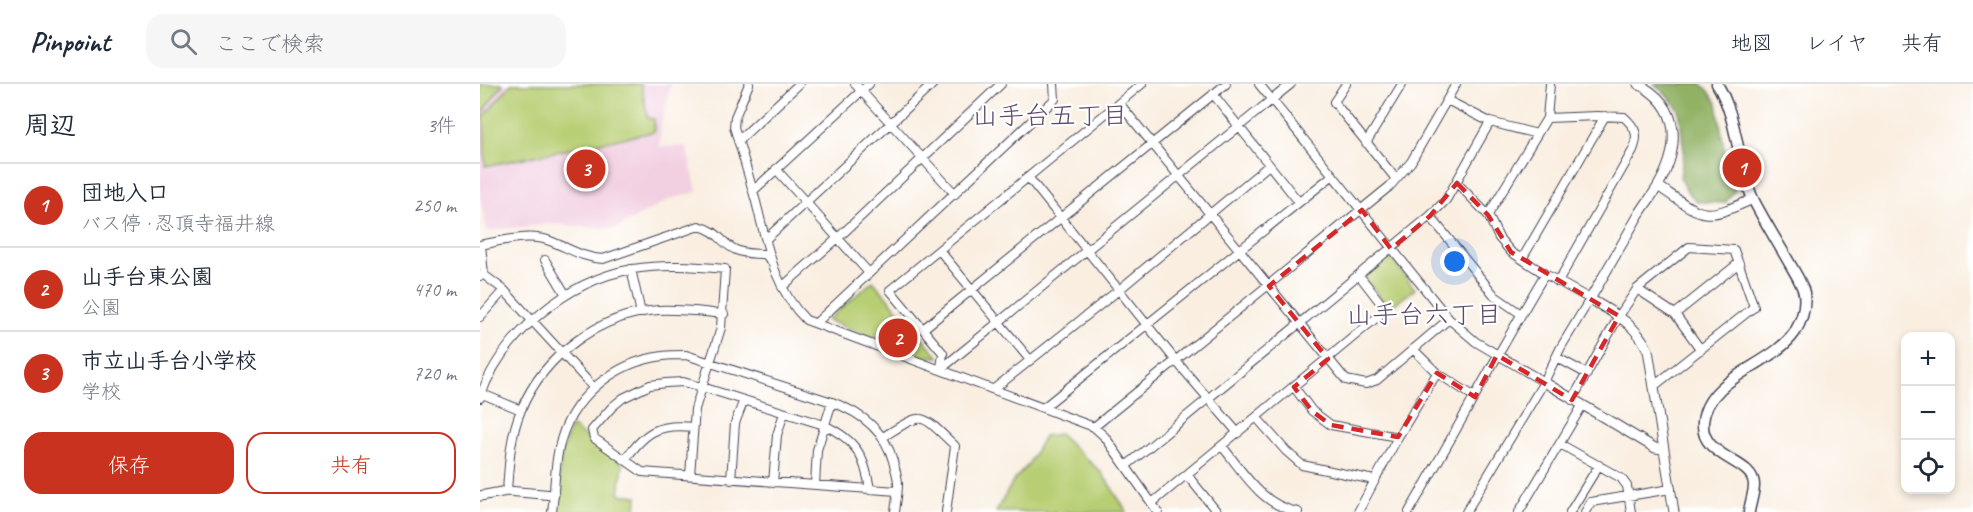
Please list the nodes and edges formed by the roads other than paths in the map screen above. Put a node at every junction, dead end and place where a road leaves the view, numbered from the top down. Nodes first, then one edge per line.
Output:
1 (749, 84) edge
2 (799, 84) edge
3 (855, 84) edge
4 (869, 84) edge
5 (933, 84) edge
6 (1000, 84) edge
7 (1054, 84) edge
8 (1142, 84) edge
9 (1226, 84) edge
10 (1259, 84) edge
11 (1291, 84) edge
12 (1346, 84) edge
13 (1402, 84) edge
14 (1456, 84) edge
15 (1550, 84) edge
16 (1638, 84) edge
17 (1717, 84) edge
18 (862, 91) junction
19 (1213, 94) junction
20 (1271, 99) junction
21 (1447, 100) junction
22 (1119, 103) junction
23 (1605, 116) junction
24 (1547, 118) junction
25 (1490, 122) junction
26 (892, 124) junction
27 (1238, 126) junction
28 (1537, 134) junction
29 (738, 141) junction
30 (1366, 143) junction
31 (1151, 144) junction
32 (922, 157) junction
33 (1269, 165) junction
34 (777, 169) junction
35 (1333, 175) junction
36 (1177, 176) junction
37 (1028, 177) junction
38 (1396, 179) junction
39 (1457, 183) junction
40 (1658, 186) junction
41 (753, 191) junction
42 (955, 194) junction
43 (1753, 199) junction
44 (1298, 201) junction
45 (805, 202) junction
46 (1362, 210) junction
47 (1488, 215) junction
48 (1210, 216) junction
49 (1430, 216) junction
50 (1061, 217) junction
51 (838, 238) junction
52 (766, 239) junction
53 (480, 245) edge
54 (1087, 248) junction
55 (1391, 249) junction
56 (940, 250) junction
57 (1238, 250) junction
58 (545, 260) dead end
59 (1522, 260) junction
60 (1739, 263) junction
61 (774, 265) junction
62 (631, 269) junction
63 (869, 273) junction
64 (1545, 274) junction
65 (482, 275) edge
66 (1359, 275) junction
67 (1558, 282) junction
68 (1269, 286) junction
69 (782, 287) junction
70 (1120, 289) junction
71 (1637, 289) junction
72 (504, 290) junction
73 (972, 290) junction
74 (566, 295) junction
75 (1590, 300) junction
76 (641, 313) junction
77 (723, 314) junction
78 (1521, 314) junction
79 (1675, 314) junction
80 (1619, 316) junction
81 (480, 317) edge
82 (1449, 319) junction
83 (532, 320) junction
84 (816, 323) junction
85 (999, 323) junction
86 (1148, 324) junction
87 (1299, 324) junction
88 (923, 329) junction
89 (1413, 349) junction
90 (1701, 350) junction
91 (562, 352) junction
92 (1497, 355) junction
93 (1556, 357) junction
94 (1328, 359) junction
95 (1030, 360) junction
96 (1176, 361) junction
97 (709, 362) junction
98 (941, 369) junction
99 (1437, 373) junction
100 (1587, 374) junction
101 (1544, 382) junction
102 (1654, 386) junction
103 (702, 387) junction
104 (1294, 387) junction
105 (594, 388) junction
106 (994, 389) junction
107 (480, 394) edge
108 (1475, 397) junction
109 (1209, 399) junction
110 (744, 400) junction
111 (1572, 400) junction
112 (832, 402) junction
113 (1582, 406) junction
114 (1043, 408) junction
115 (521, 410) junction
116 (784, 413) junction
117 (1257, 418) junction
118 (824, 425) junction
119 (693, 427) junction
120 (1094, 427) junction
121 (1238, 433) junction
122 (883, 438) junction
123 (1398, 438) junction
124 (1560, 444) junction
125 (1222, 446) junction
126 (1663, 449) junction
127 (625, 460) junction
128 (1599, 465) junction
129 (1126, 466) junction
130 (690, 475) junction
131 (1187, 475) junction
132 (731, 480) junction
133 (1374, 480) junction
134 (773, 483) junction
135 (815, 485) junction
136 (1671, 489) junction
137 (870, 490) junction
138 (507, 491) junction
139 (897, 491) junction
140 (554, 495) junction
141 (480, 496) edge
142 (1629, 496) junction
143 (1152, 503) junction
144 (1287, 511) edge
145 (552, 512) edge
146 (895, 512) edge
147 (946, 512) edge
148 (1158, 512) edge
149 (1217, 512) edge
150 (1298, 512) edge
151 (1358, 512) edge
152 (1409, 512) edge
153 (1466, 512) edge
154 (1519, 512) edge
155 (1570, 512) edge
156 (1585, 512) edge
157 (1631, 512) edge
158 (1674, 512) edge
159 (1749, 512) edge

1 - 29 street
2 - 29 street
3 - 18 street
4 - 18 street
5 - 26 street
6 - 32 street
7 - 42 street
8 - 22 street
9 - 19 street
10 - 20 street
11 - 20 street
12 - 30 street
13 - 30 street
14 - 21 street
15 - 24 street
16 - 40 street
17 - 43 main road
18 - 26 street
18 - 34 street
19 - 27 street
19 - 31 street
20 - 27 street
20 - 35 street
21 - 25 street
21 - 38 street
22 - 31 street
22 - 37 street
23 - 24 street
23 - 59 street
23 - 67 street
24 - 28 street
25 - 28 street
25 - 39 street
26 - 32 street
26 - 45 street
27 - 33 street
27 - 36 street
28 - 47 street
29 - 41 street
30 - 38 street
31 - 36 street
31 - 50 street
32 - 42 street
32 - 51 street
33 - 44 street
33 - 48 street
34 - 41 street
34 - 45 street
35 - 44 street
35 - 46 street
36 - 48 street
36 - 54 street
37 - 50 street
37 - 56 street
38 - 46 street
39 - 47 street
39 - 49 street
40 - 43 street
40 - 75 street
41 - 52 street
42 - 63 street
43 - 159 main road
44 - 57 street
45 - 51 street
45 - 52 street
46 - 55 street
46 - 68 street
47 - 59 street
48 - 57 street
48 - 70 street
49 - 55 street
49 - 78 street
50 - 54 street
50 - 73 street
51 - 63 street
51 - 69 street
52 - 61 street
53 - 61 street
53 - 65 street
54 - 70 street
54 - 85 street
55 - 66 street
55 - 82 street
56 - 73 street
56 - 88 street
57 - 68 street
57 - 86 street
58 - 74 street
59 - 64 street
60 - 71 street
60 - 79 street
60 - 90 street
61 - 69 street
62 - 74 street
62 - 76 street
62 - 77 street
63 - 84 street
64 - 67 street
64 - 78 street
65 - 72 street
66 - 87 street
66 - 94 street
67 - 75 street
68 - 87 street
68 - 96 street
69 - 84 street
70 - 86 street
70 - 95 street
71 - 79 street
71 - 80 street
72 - 81 street
72 - 83 street
73 - 85 street
73 - 88 street
74 - 83 street
75 - 80 street
75 - 93 street
76 - 77 street
76 - 91 street
77 - 97 street
78 - 92 street
79 - 90 street
80 - 100 street
80 - 102 street
82 - 89 street
82 - 92 street
83 - 91 street
83 - 107 street
84 - 98 street
85 - 95 street
85 - 98 street
86 - 96 street
86 - 114 street
87 - 94 street
87 - 109 street
88 - 98 street
89 - 94 street
89 - 99 street
90 - 102 street
91 - 105 street
91 - 115 street
92 - 101 street
92 - 108 street
93 - 100 street
93 - 101 street
94 - 104 street
95 - 106 street
96 - 109 street
96 - 120 street
97 - 103 street
97 - 105 street
97 - 112 street
98 - 106 street
99 - 108 street
99 - 123 street
100 - 111 street
101 - 111 street
101 - 153 street
102 - 126 street
103 - 110 street
103 - 119 street
103 - 127 street
104 - 117 street
104 - 123 street
105 - 140 street
106 - 114 street
107 - 115 street
108 - 152 street
109 - 121 street
109 - 129 street
110 - 116 street
110 - 132 street
111 - 113 street
112 - 118 street
112 - 122 street
113 - 124 street
113 - 126 street
114 - 120 street
115 - 138 street
116 - 118 street
116 - 134 street
117 - 121 street
117 - 133 street
118 - 135 street
118 - 137 street
119 - 127 street
119 - 130 street
120 - 129 street
121 - 125 street
122 - 139 street
122 - 147 street
123 - 133 street
124 - 128 street
124 - 154 street
125 - 131 street
125 - 144 street
126 - 136 street
127 - 130 street
128 - 142 street
128 - 155 street
129 - 143 street
130 - 132 street
131 - 143 street
131 - 149 street
132 - 134 street
133 - 151 street
134 - 135 street
135 - 137 street
136 - 142 street
136 - 158 street
137 - 139 street
138 - 140 street
138 - 141 street
139 - 146 street
140 - 145 street
142 - 156 street
142 - 157 street
143 - 148 street
144 - 150 street

